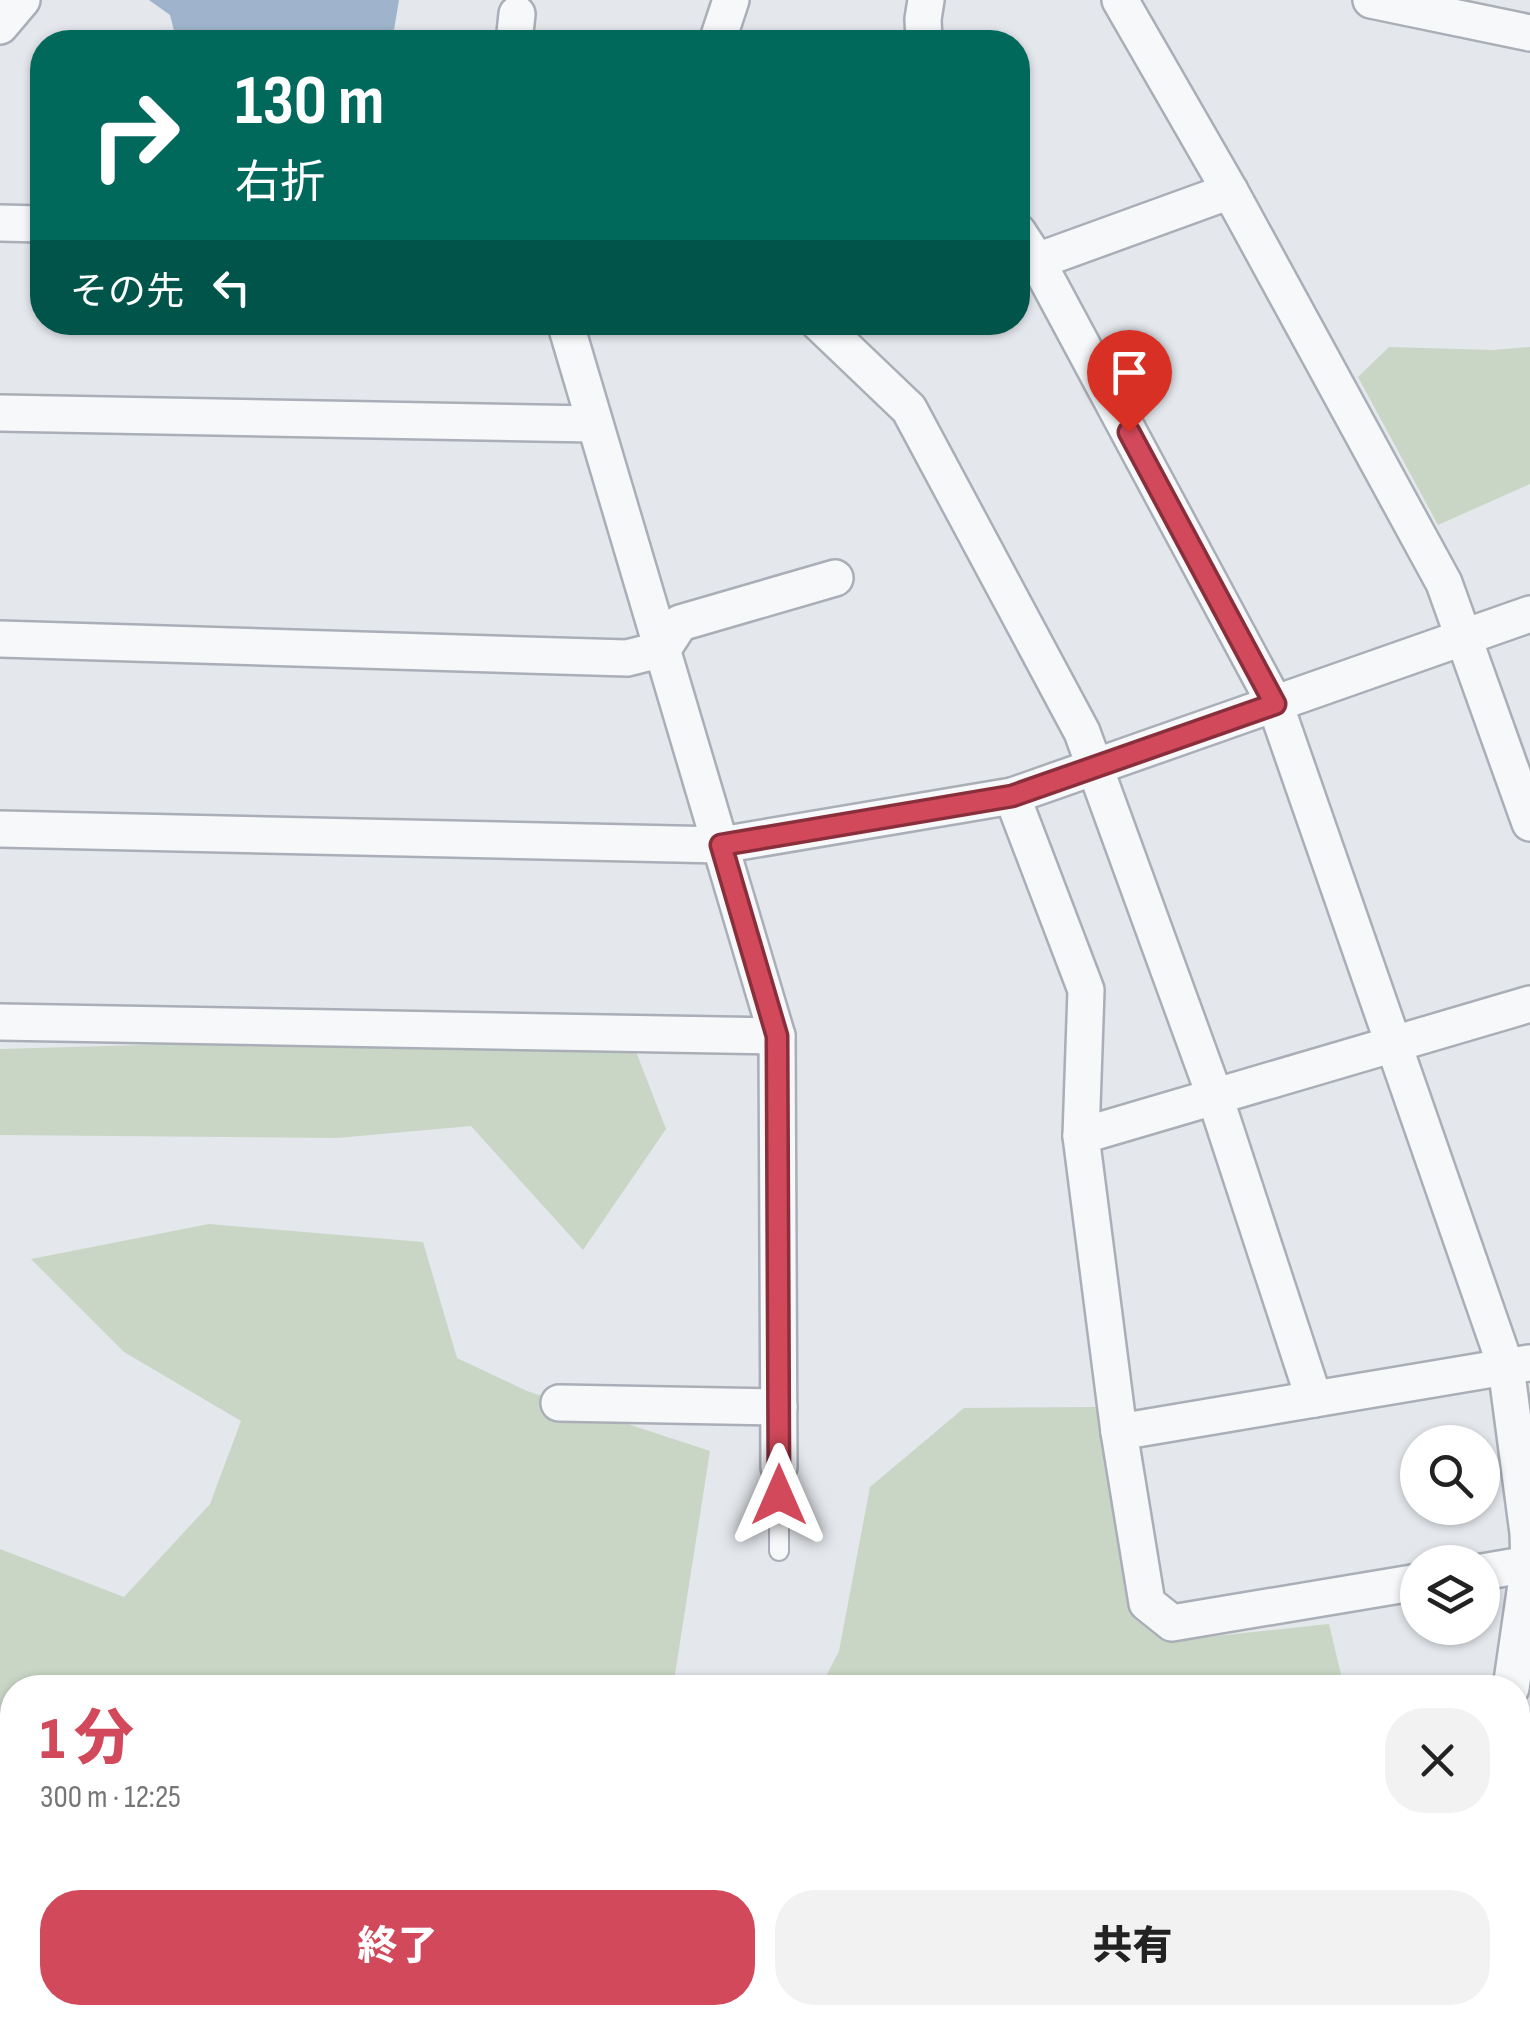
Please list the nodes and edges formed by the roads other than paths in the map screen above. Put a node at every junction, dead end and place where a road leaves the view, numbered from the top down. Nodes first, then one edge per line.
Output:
1 (22, 0) edge
2 (731, 0) edge
3 (926, 0) edge
4 (1120, 0) edge
5 (1371, 0) edge
6 (0, 26) edge
7 (721, 30) edge
8 (925, 30) edge
9 (1530, 33) edge
10 (1230, 191) junction
11 (0, 223) edge
12 (30, 224) edge
13 (1030, 263) edge
14 (1030, 269) edge
15 (569, 335) edge
16 (846, 335) edge
17 (0, 413) edge
18 (594, 424) junction
19 (836, 578) dead end
20 (1530, 614) edge
21 (1465, 637) junction
22 (0, 639) edge
23 (662, 649) junction
24 (1275, 704) junction
25 (1095, 767) junction
26 (1012, 796) junction
27 (1530, 823) edge
28 (0, 829) edge
29 (721, 845) junction
30 (1530, 1004) edge
31 (0, 1022) edge
32 (777, 1036) junction
33 (1395, 1042) junction
34 (1214, 1094) junction
35 (1081, 1136) junction
36 (1518, 1365) edge
37 (1314, 1399) junction
38 (559, 1402) dead end
39 (779, 1407) junction
40 (1119, 1432) junction
41 (779, 1467) joint
42 (779, 1551) dead end
43 (1529, 1564) edge
44 (1500, 1569) edge
45 (1400, 1585) edge
46 (1513, 1675) edge

1 - 6 street
2 - 7 street
3 - 8 street
4 - 10 street
5 - 9 street
10 - 13 street
10 - 21 street
11 - 12 street
14 - 24 street
15 - 18 street
16 - 25 street
17 - 18 street
18 - 23 street
19 - 23 street
20 - 21 street
21 - 24 street
21 - 27 street
22 - 23 street
23 - 29 street
24 - 25 street
24 - 33 street
25 - 26 street
25 - 34 street
26 - 29 street
26 - 35 street
28 - 29 street
29 - 32 street
30 - 33 street
31 - 32 street
32 - 39 street
33 - 34 street
33 - 36 street
34 - 35 street
34 - 37 street
35 - 40 street
36 - 37 street
36 - 43 street
37 - 40 street
38 - 39 street
39 - 41 street
40 - 45 street
41 - 42 lane
43 - 44 street
43 - 46 street

